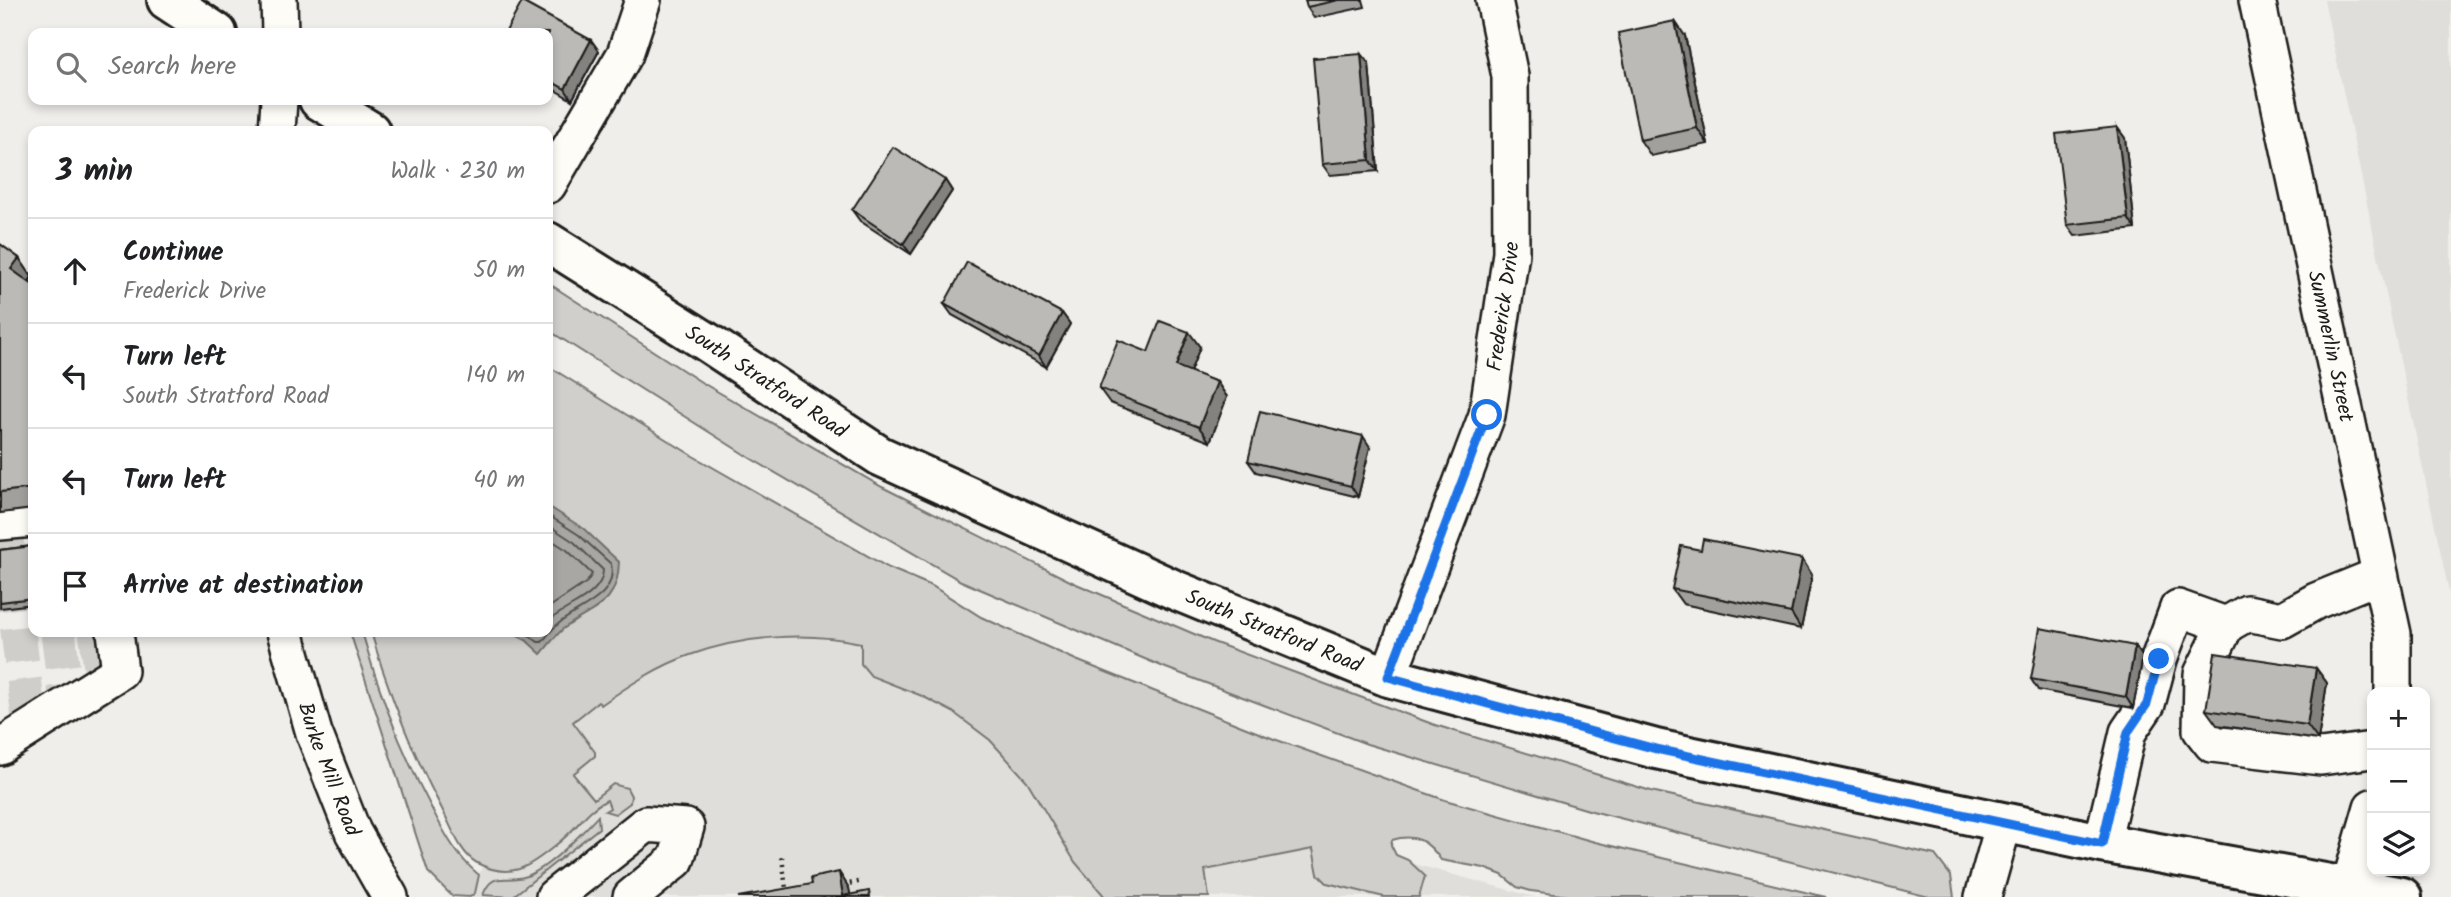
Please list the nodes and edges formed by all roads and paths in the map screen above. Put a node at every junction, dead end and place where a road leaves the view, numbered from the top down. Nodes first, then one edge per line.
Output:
1 (167, 0) edge
2 (279, 0) edge
3 (643, 0) edge
4 (1494, 0) edge
5 (2257, 0) edge
6 (209, 28) edge
7 (280, 28) edge
8 (279, 105) edge
9 (327, 105) edge
10 (277, 126) edge
11 (362, 126) edge
12 (553, 176) edge
13 (553, 245) edge
14 (28, 519) edge
15 (0, 522) edge
16 (2380, 575) junction
17 (2226, 625) junction
18 (116, 637) edge
19 (286, 637) edge
20 (1388, 677) junction
21 (2393, 687) edge
22 (0, 747) edge
23 (2367, 751) edge
24 (2370, 813) edge
25 (2004, 823) junction
26 (2102, 844) junction
27 (782, 857) dead end
28 (863, 881) dead end
29 (832, 887) edge
30 (2348, 887) junction
31 (390, 897) edge
32 (554, 897) edge
33 (631, 897) edge
34 (787, 897) edge
35 (1983, 897) edge
36 (2402, 897) edge

1 - 6 main road
2 - 7 street
3 - 12 street
4 - 20 street, Frederick Drive
5 - 16 street, Summerlin Street
8 - 10 street
9 - 11 main road
13 - 20 main road, South Stratford Road
14 - 15 street
16 - 17 street
16 - 21 street, Summerlin Street
17 - 23 street
17 - 26 street
18 - 22 street
19 - 31 street, Burke Mill Road
20 - 25 main road, South Stratford Road
24 - 30 street
25 - 26 main road, South Stratford Road
25 - 35 street
26 - 30 main road, South Stratford Road
27 - 34 path
28 - 29 path
30 - 36 main road, South Stratford Road
32 - 33 street

